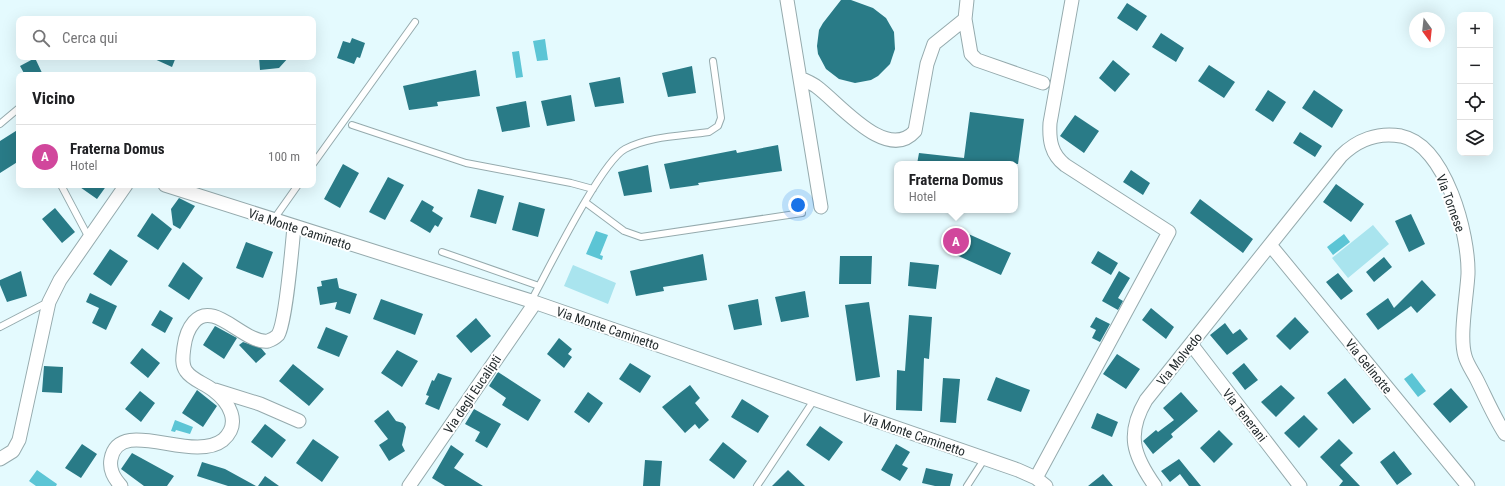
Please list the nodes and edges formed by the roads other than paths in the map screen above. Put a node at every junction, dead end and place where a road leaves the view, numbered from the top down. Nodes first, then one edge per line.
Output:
1 (788, 0) edge
2 (967, 0) edge
3 (1072, 0) edge
4 (965, 19) junction
5 (414, 22) dead end
6 (713, 61) dead end
7 (800, 78) junction
8 (1043, 83) dead end
9 (16, 111) edge
10 (0, 124) edge
11 (352, 125) dead end
12 (316, 160) edge
13 (63, 188) edge
14 (124, 188) edge
15 (174, 188) edge
16 (296, 188) edge
17 (593, 189) junction
18 (585, 202) junction
19 (821, 207) dead end
20 (802, 213) dead end
21 (273, 220) junction
22 (294, 227) junction
23 (89, 238) junction
24 (1271, 246) junction
25 (442, 252) dead end
26 (539, 286) junction
27 (49, 302) junction
28 (533, 302) junction
29 (0, 327) edge
30 (1191, 344) junction
31 (213, 390) junction
32 (814, 400) junction
33 (299, 422) dead end
34 (1505, 434) edge
35 (984, 458) junction
36 (0, 459) edge
37 (1041, 482) edge
38 (121, 486) edge
39 (409, 486) edge
40 (757, 486) edge
41 (967, 486) edge
42 (1155, 486) edge
43 (1300, 486) edge
44 (1468, 486) edge

1 - 7 street
2 - 4 street
3 - 37 street
4 - 7 street
4 - 8 street
5 - 12 lane
6 - 17 lane
7 - 19 street
9 - 10 lane
11 - 17 lane
13 - 23 lane
14 - 23 street
15 - 21 street, Via Monte Caminetto
16 - 21 lane
17 - 18 lane
18 - 20 lane
18 - 26 lane
21 - 22 street, Via Monte Caminetto
22 - 28 street, Via Monte Caminetto
22 - 31 street
23 - 27 street
24 - 30 street, Via Molvedo
24 - 34 street, Via Tornese
24 - 44 street, Via Gelinotte
25 - 26 lane
26 - 28 lane
27 - 29 lane
27 - 36 street
28 - 32 street, Via Monte Caminetto
28 - 39 street, Via degli Eucalipti
30 - 42 street, Via Molvedo
30 - 43 street, Via Tenerani
31 - 33 street
31 - 38 street
32 - 35 street, Via Monte Caminetto
32 - 40 lane
35 - 37 street, Via Monte Caminetto
35 - 41 lane

